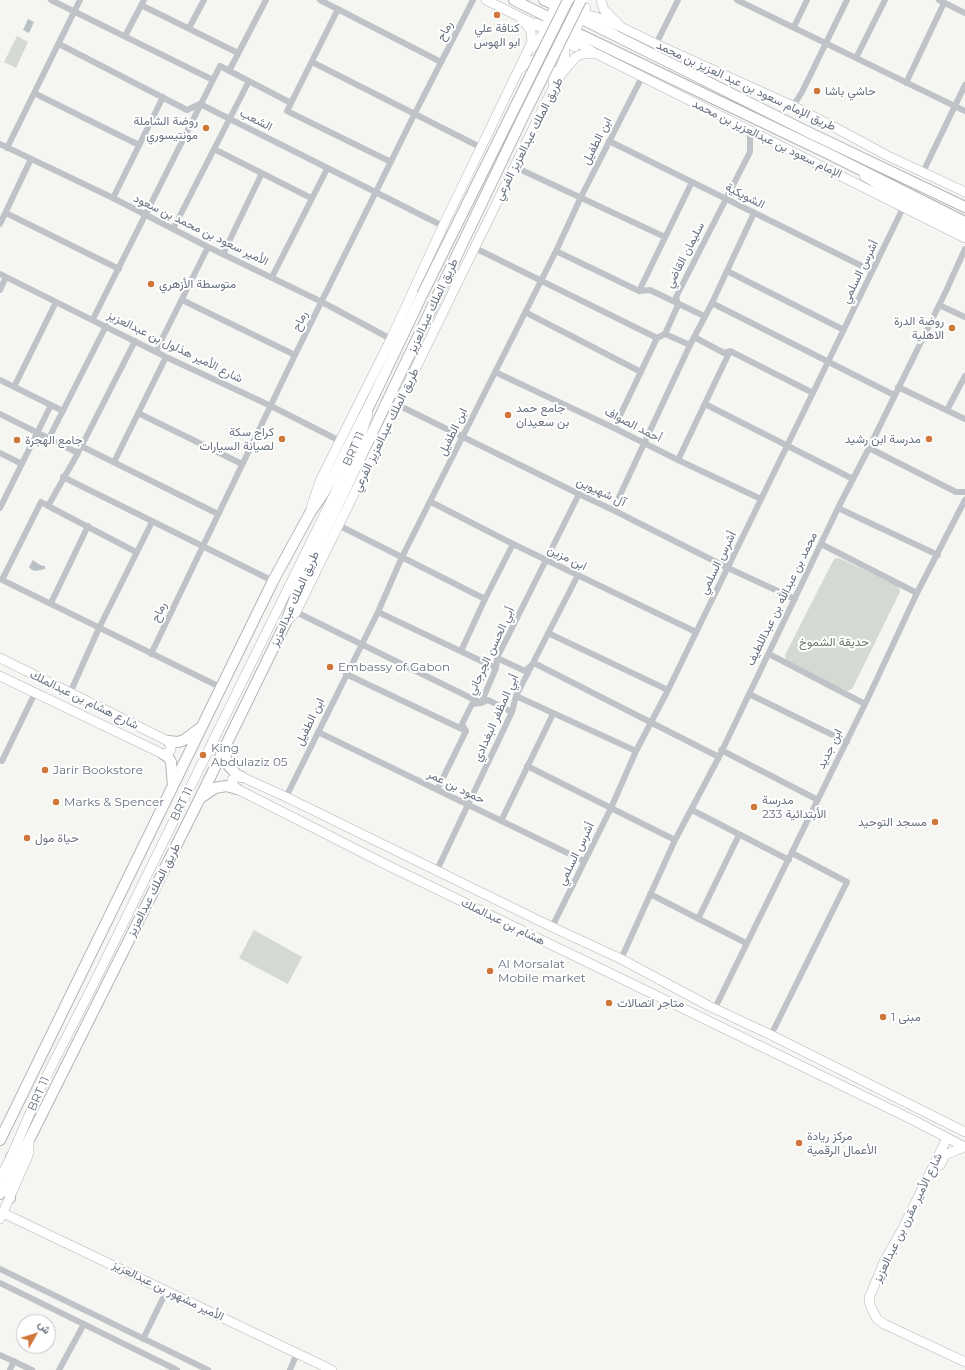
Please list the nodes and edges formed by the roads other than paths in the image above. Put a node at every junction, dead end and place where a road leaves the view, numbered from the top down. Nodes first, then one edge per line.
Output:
1 (51, 0) edge
2 (80, 0) edge
3 (204, 0) edge
4 (266, 0) edge
5 (320, 0) edge
6 (474, 0) edge
7 (486, 0) edge
8 (514, 0) edge
9 (601, 0) edge
10 (678, 0) edge
11 (737, 0) edge
12 (807, 0) edge
13 (847, 0) edge
14 (885, 0) edge
15 (554, 1) edge
16 (942, 1) edge
17 (142, 2) edge
18 (577, 2) edge
19 (338, 9) junction
20 (74, 11) junction
21 (965, 13) edge
22 (546, 16) dead end
23 (521, 18) junction
24 (567, 18) junction
25 (586, 22) dead end
26 (621, 27) junction
27 (794, 27) junction
28 (189, 28) junction
29 (545, 30) junction
30 (579, 34) dead end
31 (126, 36) junction
32 (564, 37) junction
33 (826, 43) junction
34 (59, 44) junction
35 (656, 44) junction
36 (575, 47) junction
37 (238, 53) junction
38 (597, 54) junction
39 (856, 58) junction
40 (312, 62) junction
41 (441, 62) junction
42 (229, 71) junction
43 (518, 71) junction
44 (642, 77) junction
45 (213, 80) junction
46 (249, 81) junction
47 (906, 82) junction
48 (554, 86) junction
49 (965, 86) edge
50 (34, 93) junction
51 (163, 97) junction
52 (291, 103) junction
53 (200, 104) junction
54 (793, 106) junction
55 (955, 106) junction
56 (965, 111) edge
57 (415, 113) junction
58 (230, 119) junction
59 (750, 130) junction
60 (609, 141) junction
61 (0, 145) edge
62 (139, 145) junction
63 (7, 148) junction
64 (482, 148) junction
65 (214, 149) junction
66 (829, 154) junction
67 (32, 159) junction
68 (391, 162) junction
69 (515, 167) junction
70 (327, 169) junction
71 (923, 172) junction
72 (262, 173) junction
73 (897, 173) junction
74 (692, 182) junction
75 (965, 192) edge
76 (376, 193) junction
77 (581, 197) junction
78 (113, 198) junction
79 (311, 198) junction
80 (726, 198) junction
81 (965, 200) edge
82 (965, 207) edge
83 (903, 208) junction
84 (6, 213) junction
85 (754, 213) junction
86 (145, 215) junction
87 (965, 222) edge
88 (0, 224) edge
89 (443, 226) junction
90 (174, 229) junction
91 (965, 230) edge
92 (665, 237) junction
93 (965, 238) edge
94 (208, 247) junction
95 (475, 248) junction
96 (965, 249) edge
97 (556, 250) junction
98 (223, 254) junction
99 (119, 269) junction
100 (727, 271) junction
101 (872, 271) junction
102 (0, 274) edge
103 (6, 277) junction
104 (272, 277) junction
105 (541, 280) junction
106 (0, 290) edge
107 (639, 292) junction
108 (182, 300) junction
109 (56, 302) junction
110 (322, 302) junction
111 (712, 303) junction
112 (678, 305) junction
113 (939, 305) junction
114 (525, 312) junction
115 (704, 316) junction
116 (965, 317) edge
117 (92, 320) junction
118 (106, 326) junction
119 (844, 330) junction
120 (665, 334) junction
121 (694, 337) junction
122 (391, 338) junction
123 (656, 338) junction
124 (135, 341) junction
125 (690, 345) junction
126 (156, 351) junction
127 (730, 351) junction
128 (166, 356) junction
129 (295, 356) junction
130 (829, 362) junction
131 (494, 372) junction
132 (641, 372) junction
133 (965, 376) edge
134 (0, 380) edge
135 (14, 386) junction
136 (898, 387) junction
137 (813, 393) junction
138 (894, 395) junction
139 (371, 402) junction
140 (705, 404) junction
141 (51, 405) junction
142 (398, 405) junction
143 (271, 406) junction
144 (947, 410) junction
145 (63, 411) junction
146 (138, 413) junction
147 (0, 414) edge
148 (965, 418) edge
149 (614, 428) junction
150 (38, 433) junction
151 (49, 438) junction
152 (462, 438) junction
153 (369, 440) junction
154 (340, 441) junction
155 (644, 444) junction
156 (81, 446) junction
157 (787, 446) junction
158 (869, 448) junction
159 (0, 453) edge
160 (78, 453) junction
161 (678, 460) junction
162 (114, 462) junction
163 (22, 464) junction
164 (242, 464) junction
165 (63, 477) junction
166 (853, 479) junction
167 (965, 492) edge
168 (579, 494) junction
169 (334, 495) junction
170 (760, 499) junction
171 (965, 500) edge
172 (431, 502) junction
173 (48, 506) junction
174 (0, 508) edge
175 (838, 508) junction
176 (613, 510) junction
177 (310, 513) junction
178 (218, 514) junction
179 (152, 522) junction
180 (338, 525) junction
181 (88, 526) junction
182 (513, 544) junction
183 (821, 544) junction
184 (203, 547) junction
185 (136, 552) junction
186 (938, 555) junction
187 (402, 557) junction
188 (547, 560) junction
189 (728, 568) junction
190 (578, 575) junction
191 (1, 579) edge
192 (273, 582) junction
193 (917, 593) junction
194 (485, 599) junction
195 (795, 599) junction
196 (51, 603) junction
197 (296, 612) junction
198 (378, 612) junction
199 (286, 622) junction
200 (99, 628) junction
201 (696, 632) junction
202 (548, 634) junction
203 (362, 643) junction
204 (461, 651) junction
205 (151, 654) junction
206 (768, 654) junction
207 (0, 658) edge
208 (497, 658) junction
209 (534, 663) junction
210 (496, 668) junction
211 (346, 674) junction
212 (0, 676) edge
213 (220, 688) junction
214 (668, 690) junction
215 (70, 693) junction
216 (35, 694) junction
217 (749, 694) junction
218 (516, 696) junction
219 (481, 703) junction
220 (865, 704) junction
221 (512, 712) junction
222 (553, 714) junction
223 (651, 723) junction
224 (202, 726) junction
225 (466, 731) junction
226 (318, 732) junction
227 (168, 741) junction
228 (228, 741) junction
229 (846, 742) junction
230 (722, 750) junction
231 (636, 751) junction
232 (163, 754) junction
233 (719, 757) junction
234 (0, 760) edge
235 (527, 766) junction
236 (242, 777) junction
237 (173, 788) junction
238 (237, 789) junction
239 (437, 790) junction
240 (286, 797) junction
241 (199, 800) junction
242 (818, 800) junction
243 (468, 805) junction
244 (611, 808) junction
245 (692, 810) junction
246 (501, 820) junction
247 (739, 835) junction
248 (676, 840) junction
249 (792, 853) junction
250 (789, 860) junction
251 (584, 861) junction
252 (437, 870) junction
253 (650, 894) junction
254 (698, 919) junction
255 (552, 927) junction
256 (746, 943) junction
257 (617, 958) junction
258 (607, 972) junction
259 (712, 1007) junction
260 (703, 1019) junction
261 (771, 1035) junction
262 (813, 1056) junction
263 (807, 1069) junction
264 (918, 1108) junction
265 (913, 1120) junction
266 (965, 1132) edge
267 (947, 1138) junction
268 (0, 1140) edge
269 (29, 1140) junction
270 (965, 1147) edge
271 (11, 1157) junction
272 (11, 1172) junction
273 (0, 1178) edge
274 (5, 1196) edge
275 (2, 1216) edge
276 (0, 1269) edge
277 (0, 1283) edge
278 (167, 1290) junction
279 (84, 1324) junction
280 (143, 1339) junction
281 (298, 1353) junction
282 (0, 1355) edge
283 (965, 1358) edge
284 (14, 1361) junction
285 (965, 1362) edge
286 (10, 1370) edge
287 (32, 1370) edge
288 (59, 1370) edge
289 (177, 1370) edge
290 (208, 1370) edge
291 (290, 1370) edge
292 (332, 1370) edge

1 - 20 street
2 - 20 street
3 - 28 street
4 - 37 street
5 - 19 street
6 - 41 street, رماح
7 - 23 street
8 - 22 main road
9 - 26 street, طريق الإمام سعود بن عبد العزيز بن محمد
10 - 35 street
11 - 27 street
12 - 27 street
13 - 33 street
14 - 39 street
15 - 23 street
15 - 24 street
16 - 21 street
16 - 47 street
17 - 28 street
17 - 31 street
18 - 24 street
18 - 24 street
18 - 26 street
18 - 32 main road, طريق الملك عبدالعزيز, bridge
18 - 139 main road, طريق الملك عبدالعزيز, bridge
19 - 40 street
19 - 41 street
20 - 31 street
20 - 34 street
23 - 29 street
23 - 43 street
24 - 29 street
24 - 32 street
24 - 36 street
25 - 73 main road, الإمام سعود بن عبدالعزيز بن محمد
26 - 35 street, طريق الإمام سعود بن عبد العزيز بن محمد
26 - 38 street
27 - 33 street
28 - 37 street
29 - 32 street
29 - 43 street
30 - 66 main road, الإمام سعود بن عبدالعزيز بن محمد
31 - 45 street
32 - 36 street
32 - 48 street
32 - 153 main road, طريق الملك عبدالعزيز, bridge
33 - 39 street
33 - 54 street
34 - 50 street
34 - 51 street
35 - 54 street, طريق الإمام سعود بن عبد العزيز بن محمد
36 - 38 street
37 - 42 street
38 - 44 street, الإمام سعود بن عبدالعزيز بن محمد
38 - 48 street, طريق الملك عبدالعزيز الفرعي
39 - 47 street
40 - 52 street
40 - 57 street
41 - 57 street, رماح
42 - 45 street
42 - 46 street
43 - 48 street
43 - 64 street
44 - 59 street, الإمام سعود بن عبدالعزيز بن محمد
44 - 60 street, ابن الطفيل
45 - 53 street
46 - 52 street
46 - 58 street
47 - 55 street
48 - 69 street, طريق الملك عبدالعزيز الفرعي
49 - 55 street
50 - 62 street
50 - 63 street
51 - 53 street
51 - 62 street
52 - 68 street
53 - 58 street, الشعب
53 - 86 street
54 - 71 street, طريق الإمام سعود بن عبد العزيز بن محمد
55 - 56 street
55 - 71 street
57 - 64 street
57 - 68 street, رماح
58 - 65 street
58 - 70 street, الشعب
59 - 80 street, سليمان القاضي
59 - 83 street, الإمام سعود بن عبدالعزيز بن محمد
60 - 74 street, الشويكية
60 - 77 street, ابن الطفيل
61 - 63 street, الأمير سعود بن محمد بن سعود
62 - 78 street
63 - 67 street, الأمير سعود بن محمد بن سعود
64 - 89 street
65 - 72 street
65 - 90 street
66 - 87 main road, الإمام سعود بن عبدالعزيز بن محمد
66 - 91 street
67 - 78 street, الأمير سعود بن محمد بن سعود
67 - 84 street
68 - 76 street, رماح
69 - 77 street
69 - 95 street, طريق الملك عبدالعزيز الفرعي
70 - 76 street, الشعب
70 - 79 street
71 - 75 street, طريق الإمام سعود بن عبد العزيز بن محمد
72 - 79 street
72 - 98 street
73 - 81 main road
73 - 82 main road, الإمام سعود بن عبدالعزيز بن محمد
74 - 80 street, الشويكية
74 - 92 street
76 - 89 street, الشعب
76 - 110 street, رماح
77 - 92 street
77 - 97 street, ابن الطفيل
78 - 86 street, الأمير سعود بن محمد بن سعود
79 - 104 street
80 - 85 street, الشويكية
80 - 112 street, سليمان القاضي
83 - 93 street, الإمام سعود بن عبدالعزيز بن محمد
83 - 101 street, أشرس السلمي
84 - 88 street
84 - 99 street
85 - 100 street
85 - 101 street, الشويكية
86 - 90 street, الأمير سعود بن محمد بن سعود
86 - 99 street
89 - 122 street
90 - 94 street, الأمير سعود بن محمد بن سعود
92 - 107 street
94 - 98 street, الأمير سعود بن محمد بن سعود
94 - 108 street
95 - 105 street
95 - 142 street, طريق الملك عبدالعزيز الفرعي
96 - 113 street, محمد بن عبدالله بن عبداللطيف
97 - 105 street, ابن الطفيل
97 - 107 street
98 - 104 street, الأمير سعود بن محمد بن سعود
99 - 117 street
100 - 111 street
100 - 119 street
101 - 119 street, أشرس السلمي
102 - 103 street, شارع الأمير هذلول بن عبدالعزيز
103 - 106 street
103 - 109 street, شارع الأمير هذلول بن عبدالعزيز
104 - 110 street, الأمير سعود بن محمد بن سعود
105 - 114 street, ابن الطفيل
105 - 123 street
107 - 112 street
108 - 126 street
108 - 129 street
109 - 117 street, شارع الأمير هذلول بن عبدالعزيز
109 - 135 street
110 - 122 street, الأمير سعود بن محمد بن سعود
110 - 129 street, رماح
111 - 115 street
111 - 130 street
112 - 115 street
112 - 120 street, سليمان القاضي
113 - 116 street
113 - 136 street, محمد بن عبدالله بن عبداللطيف
114 - 131 street, ابن الطفيل
114 - 132 street
115 - 121 street
117 - 118 street, شارع الأمير هذلول بن عبدالعزيز
118 - 124 street, شارع الأمير هذلول بن عبدالعزيز
118 - 145 street
119 - 130 street, أشرس السلمي
120 - 123 street
120 - 125 street
121 - 125 street
121 - 127 street
122 - 154 street
123 - 132 street
124 - 126 street, شارع الأمير هذلول بن عبدالعزيز
124 - 156 street
125 - 155 street
126 - 128 street, شارع الأمير هذلول بن عبدالعزيز
127 - 137 street
127 - 140 street
128 - 143 street, شارع الأمير هذلول بن عبدالعزيز
128 - 146 street
129 - 143 street, رماح
130 - 137 street, أشرس السلمي
130 - 138 street
131 - 149 street, أحمد الصواف
131 - 152 street, ابن الطفيل
132 - 149 street
133 - 144 street
134 - 135 street
135 - 141 street
136 - 138 street, محمد بن عبدالله بن عبداللطيف
136 - 144 street
137 - 157 street, أشرس السلمي
138 - 158 street, محمد بن عبدالله بن عبداللطيف
139 - 169 street, BRT 11
139 - 177 main road, طريق الملك عبدالعزيز
140 - 157 street
140 - 161 street
141 - 145 street
141 - 150 street
142 - 152 street, آل شهيوين
142 - 180 street, طريق الملك عبدالعزيز الفرعي
143 - 154 street, شارع الأمير هذلول بن عبدالعزيز
143 - 164 street, رماح
144 - 148 street
145 - 151 street
146 - 162 street
146 - 164 street
147 - 150 street
149 - 155 street, أحمد الصواف
150 - 151 street
150 - 163 street
151 - 160 street
152 - 168 street, آل شهيوين
152 - 172 street, ابن الطفيل
153 - 169 street, BRT 11
153 - 199 main road, طريق الملك عبدالعزيز
154 - 177 street
155 - 161 street, أحمد الصواف
155 - 176 street
156 - 160 street
156 - 162 street
157 - 166 street
157 - 170 street, أشرس السلمي
158 - 166 street, محمد بن عبدالله بن عبداللطيف
158 - 167 street
159 - 163 street
160 - 165 street
161 - 170 street, أحمد الصواف
162 - 178 street
163 - 174 street
164 - 178 street, رماح
165 - 173 street
165 - 179 street
166 - 175 street, محمد بن عبدالله بن عبداللطيف
168 - 176 street, آل شهيوين
168 - 188 street, أبي الحسن الجرجاني
169 - 271 street, BRT 11
170 - 189 street, أشرس السلمي
171 - 186 street, ابن جديد
172 - 182 street, ابن مزين
172 - 187 street, ابن الطفيل
173 - 181 street
173 - 191 street
175 - 183 street, محمد بن عبدالله بن عبداللطيف
175 - 186 street
176 - 189 street, آل شهيوين
177 - 192 main road, طريق الملك عبدالعزيز
178 - 184 street, رماح
179 - 184 street
179 - 185 street
180 - 187 street
180 - 197 street, طريق الملك عبدالعزيز الفرعي
181 - 185 street
181 - 196 street
182 - 188 street, ابن مزين
182 - 194 street
183 - 193 street
183 - 195 street, محمد بن عبدالله بن عبداللطيف
184 - 192 street
184 - 205 street, رماح
185 - 200 street
186 - 193 street, ابن جديد
187 - 194 street
187 - 198 street, ابن الطفيل
188 - 190 street, ابن مزين
188 - 208 street, أبي الحسن الجرجاني
189 - 195 street, آل شهيوين
189 - 201 street, أشرس السلمي
190 - 201 street, ابن مزين
190 - 202 street, أبي المظفر البغدادي
191 - 196 street
192 - 213 main road, طريق الملك عبدالعزيز
193 - 220 street, ابن جديد
194 - 204 street
195 - 206 street, محمد بن عبدالله بن عبداللطيف
196 - 200 street
197 - 199 street, طريق الملك عبدالعزيز الفرعي
197 - 203 street
198 - 203 street, ابن الطفيل
198 - 204 street
199 - 228 main road, طريق الملك عبدالعزيز
200 - 205 street
200 - 215 street
201 - 214 street, أشرس السلمي
202 - 209 street, أبي المظفر البغدادي
202 - 214 street
203 - 211 street, ابن الطفيل
203 - 219 street
204 - 210 street
205 - 213 street
206 - 217 street, محمد بن عبدالله بن عبداللطيف
206 - 220 street
207 - 215 street, شارع هشام بن عبدالملك
208 - 209 street
208 - 210 street, أبي الحسن الجرجاني
209 - 218 street, أبي المظفر البغدادي
209 - 223 street
210 - 219 street, أبي الحسن الجرجاني
211 - 225 street
211 - 226 street, ابن الطفيل
212 - 216 street, شارع هشام بن عبدالملك
213 - 224 main road, طريق الملك عبدالعزيز
214 - 223 street, أشرس السلمي
215 - 227 street, شارع هشام بن عبدالملك
216 - 232 street, شارع هشام بن عبدالملك
216 - 234 street
217 - 229 street
217 - 230 street, محمد بن عبدالله بن عبداللطيف
218 - 221 street, أبي المظفر البغدادي
218 - 222 street
219 - 221 street
219 - 225 street, أبي الحسن الجرجاني
220 - 229 street, ابن جديد
221 - 243 street, أبي المظفر البغدادي
222 - 231 street
222 - 235 street
223 - 231 street, أشرس السلمي
223 - 233 street
224 - 227 main road
224 - 237 main road, طريق الملك عبدالعزيز
225 - 239 street, أبي الحسن الجرجاني
226 - 239 street, حمود بن عمر
226 - 240 street, ابن الطفيل
227 - 232 street
228 - 236 main road
228 - 241 main road, طريق الملك عبدالعزيز
229 - 242 street, ابن جديد
230 - 233 street, محمد بن عبدالله بن عبداللطيف
230 - 242 street
231 - 244 street, أشرس السلمي
232 - 237 main road
233 - 245 street, محمد بن عبدالله بن عبداللطيف
235 - 244 street
235 - 246 street
236 - 238 street
236 - 240 street, هشام بن عبدالملك
237 - 268 main road, طريق الملك عبدالعزيز
238 - 241 main road
238 - 258 street, هشام بن عبدالملك
239 - 243 street, حمود بن عمر
240 - 252 street, هشام بن عبدالملك
241 - 269 main road, طريق الملك عبدالعزيز
242 - 249 street, ابن جديد
243 - 246 street, حمود بن عمر
243 - 252 street, أبي المظفر البغدادي
244 - 248 street
244 - 251 street, أشرس السلمي
245 - 247 street
245 - 248 street, محمد بن عبدالله بن عبداللطيف
246 - 251 street, حمود بن عمر
247 - 250 street
247 - 254 street
248 - 253 street, محمد بن عبدالله بن عبداللطيف
249 - 250 street, ابن جديد
249 - 261 street
250 - 256 street, ابن جديد
251 - 255 street, أشرس السلمي
252 - 255 street, هشام بن عبدالملك
253 - 254 street
253 - 257 street, محمد بن عبدالله بن عبداللطيف
254 - 256 street
255 - 257 street, هشام بن عبدالملك
256 - 259 street, ابن جديد
257 - 258 street
257 - 259 street, هشام بن عبدالملك
258 - 260 street, هشام بن عبدالملك
259 - 260 street
259 - 261 street, هشام بن عبدالملك
260 - 263 street, هشام بن عبدالملك
261 - 262 street, هشام بن عبدالملك
262 - 263 street
262 - 264 street, هشام بن عبدالملك
263 - 265 street, هشام بن عبدالملك
264 - 265 street
264 - 266 street, هشام بن عبدالملك
265 - 267 street, هشام بن عبدالملك
267 - 270 street, هشام بن عبدالملك
267 - 285 street, شارع الأمير مقرن بن عبدالعزيز
269 - 272 main road, طريق الملك عبدالعزيز
269 - 274 street
270 - 283 street, شارع الأمير مقرن بن عبدالعزيز
271 - 272 main road
271 - 273 street, BRT 11
272 - 274 main road
274 - 275 street
275 - 278 street, الأمير مشهور بن عبدالعزيز
276 - 280 street
277 - 279 street
278 - 280 street
278 - 281 street, الأمير مشهور بن عبدالعزيز
279 - 288 street
279 - 289 street
280 - 290 street
281 - 291 street
281 - 292 street, الأمير مشهور بن عبدالعزيز
282 - 284 street
284 - 286 street
284 - 287 street

